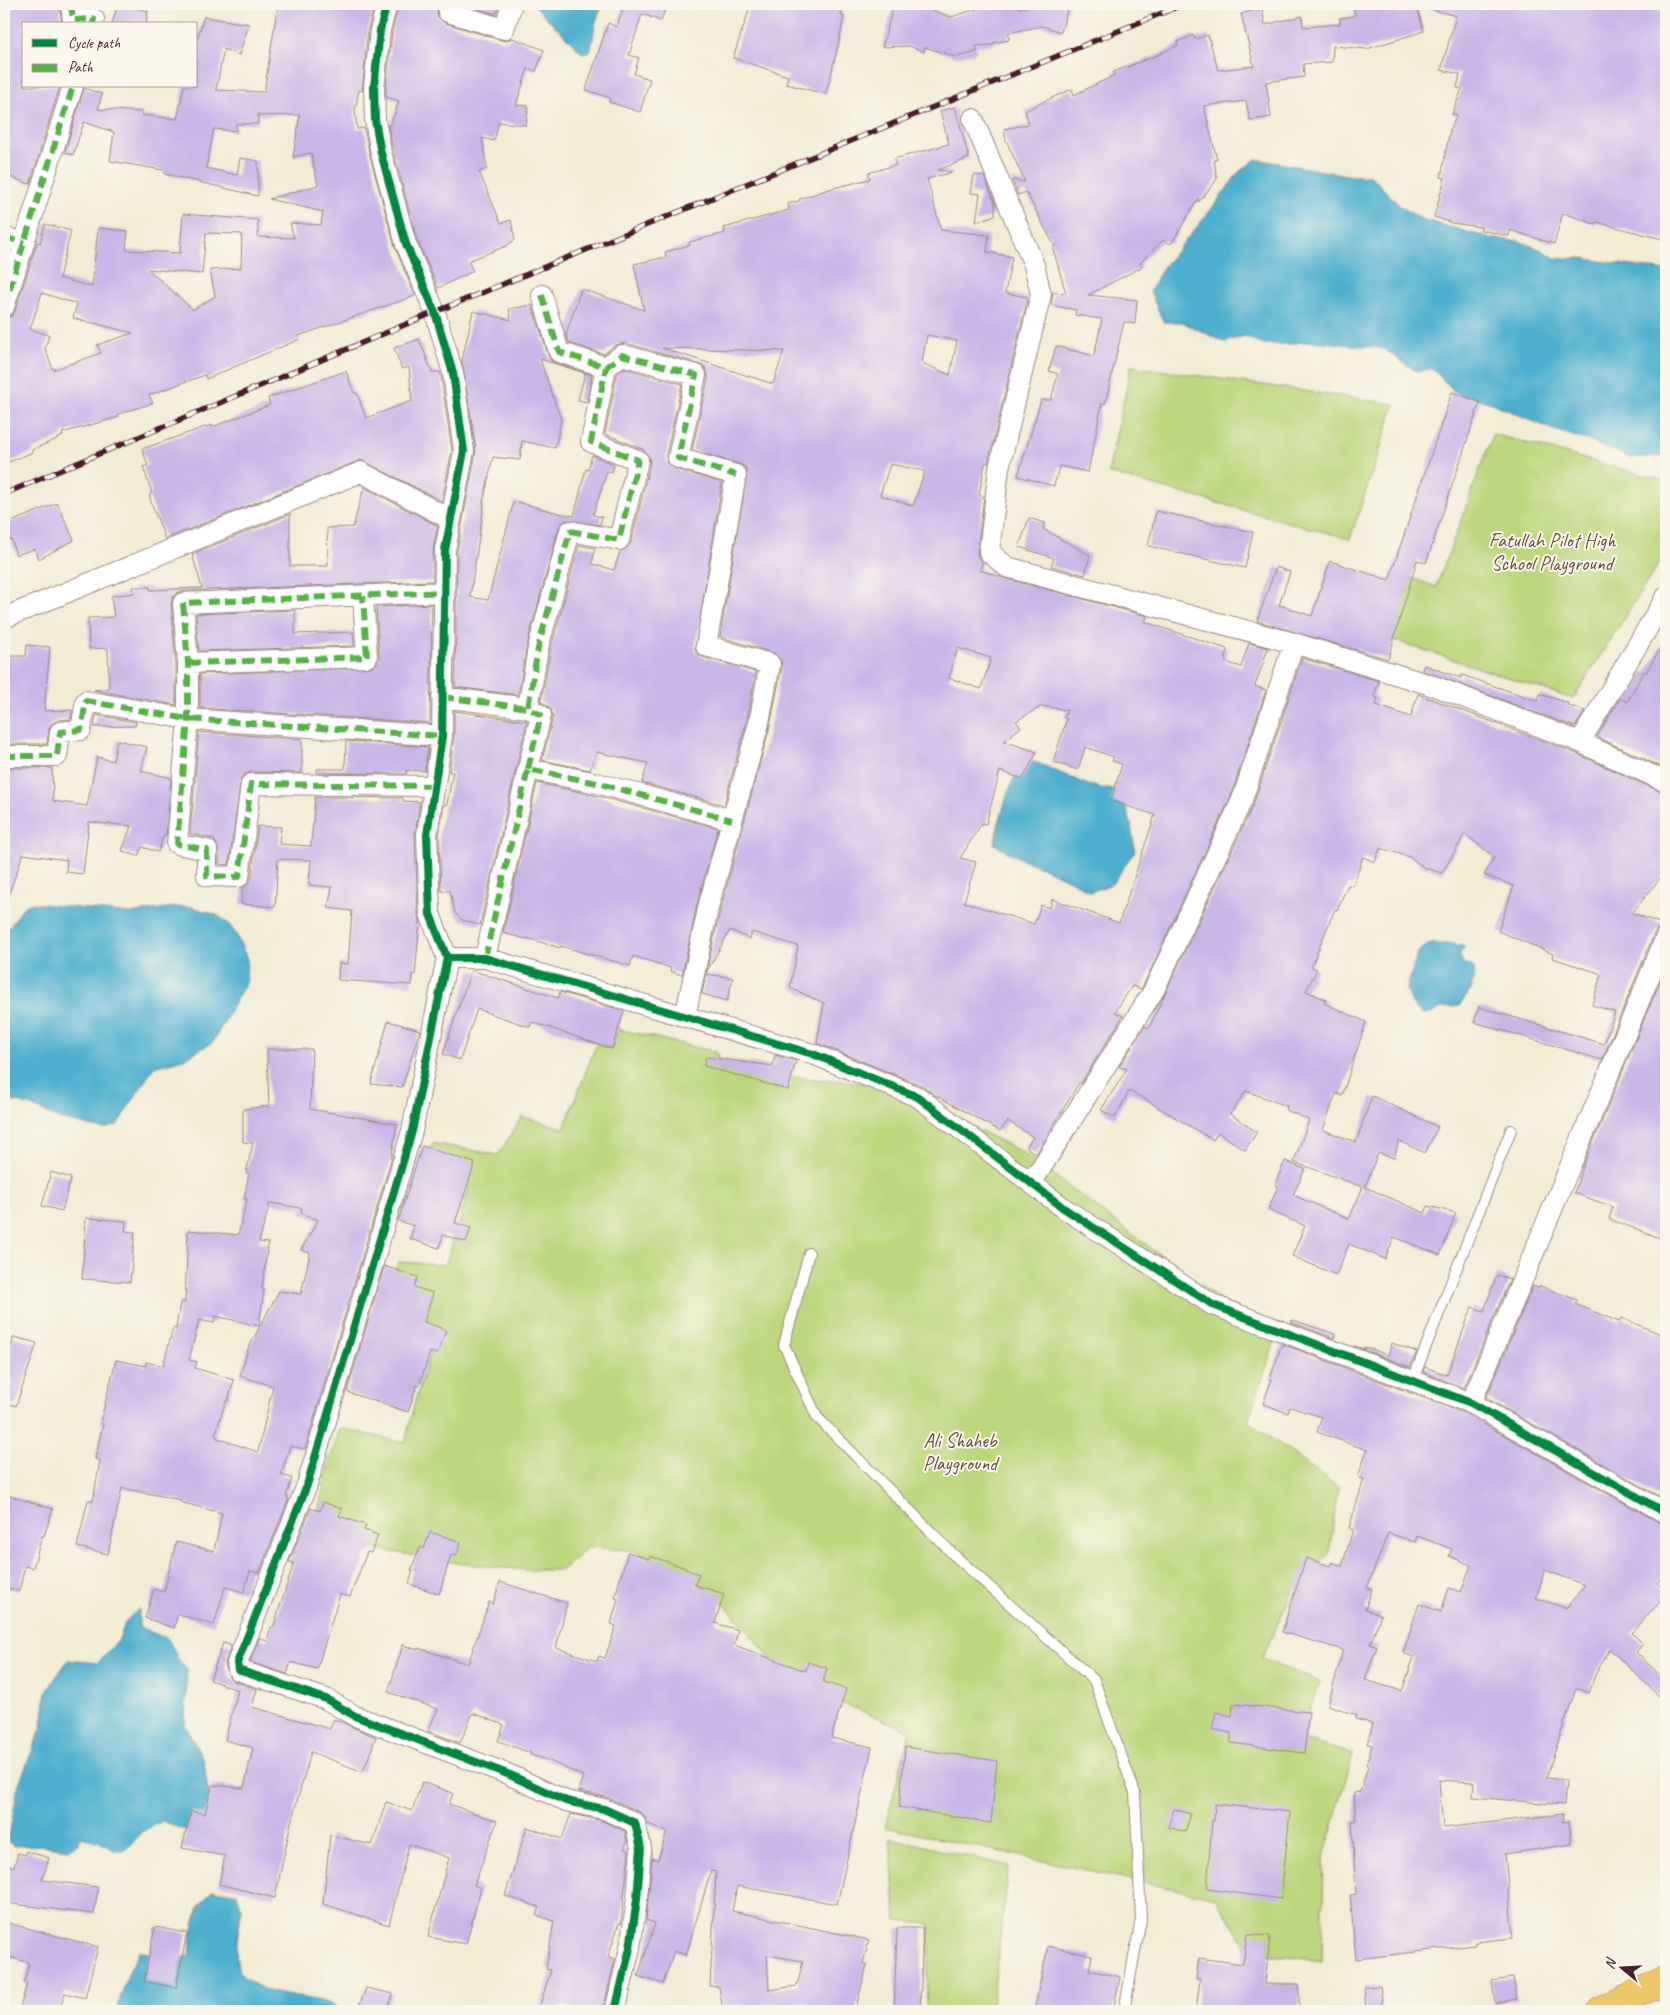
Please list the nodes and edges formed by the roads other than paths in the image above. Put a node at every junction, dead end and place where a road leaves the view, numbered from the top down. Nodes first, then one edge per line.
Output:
1 (387, 4) edge
2 (449, 4) edge
3 (512, 4) edge
4 (67, 5) edge
5 (94, 22) edge
6 (72, 88) edge
7 (974, 119) dead end
8 (4, 237) edge
9 (24, 243) junction
10 (542, 295) dead end
11 (4, 307) edge
12 (606, 367) junction
13 (450, 519) junction
14 (444, 592) junction
15 (363, 596) junction
16 (1666, 597) edge
17 (4, 618) edge
18 (1294, 643) junction
19 (188, 663) junction
20 (442, 697) junction
21 (528, 708) junction
22 (188, 719) junction
23 (442, 736) junction
24 (1580, 742) junction
25 (4, 756) edge
26 (528, 768) junction
27 (1666, 782) edge
28 (433, 786) junction
29 (732, 820) junction
30 (1666, 937) edge
31 (447, 958) junction
32 (485, 958) junction
33 (685, 1018) junction
34 (1511, 1130) dead end
35 (1032, 1182) junction
36 (809, 1253) dead end
37 (1412, 1382) junction
38 (1471, 1403) junction
39 (1666, 1513) edge
40 (1666, 1979) edge
41 (615, 2011) edge
42 (1124, 2011) edge
43 (1601, 2011) edge

1 - 13 street
2 - 3 street
4 - 5 street
6 - 9 street
7 - 18 street
8 - 9 street
9 - 11 street
10 - 12 street
12 - 21 street
12 - 29 street
13 - 14 street
13 - 17 street
14 - 15 street
14 - 20 street
15 - 19 street
15 - 19 street
16 - 24 street
18 - 24 street
18 - 35 street
19 - 22 street
20 - 21 street
20 - 23 street
21 - 26 street
22 - 23 street
22 - 25 street
22 - 28 street
23 - 28 street
24 - 27 street
26 - 29 street
26 - 32 street
28 - 31 street
29 - 33 street
30 - 38 street
31 - 32 street
31 - 41 street
32 - 33 street
33 - 35 street
34 - 37 lane
35 - 37 street
36 - 42 lane
37 - 38 street
38 - 39 street
40 - 43 highway

